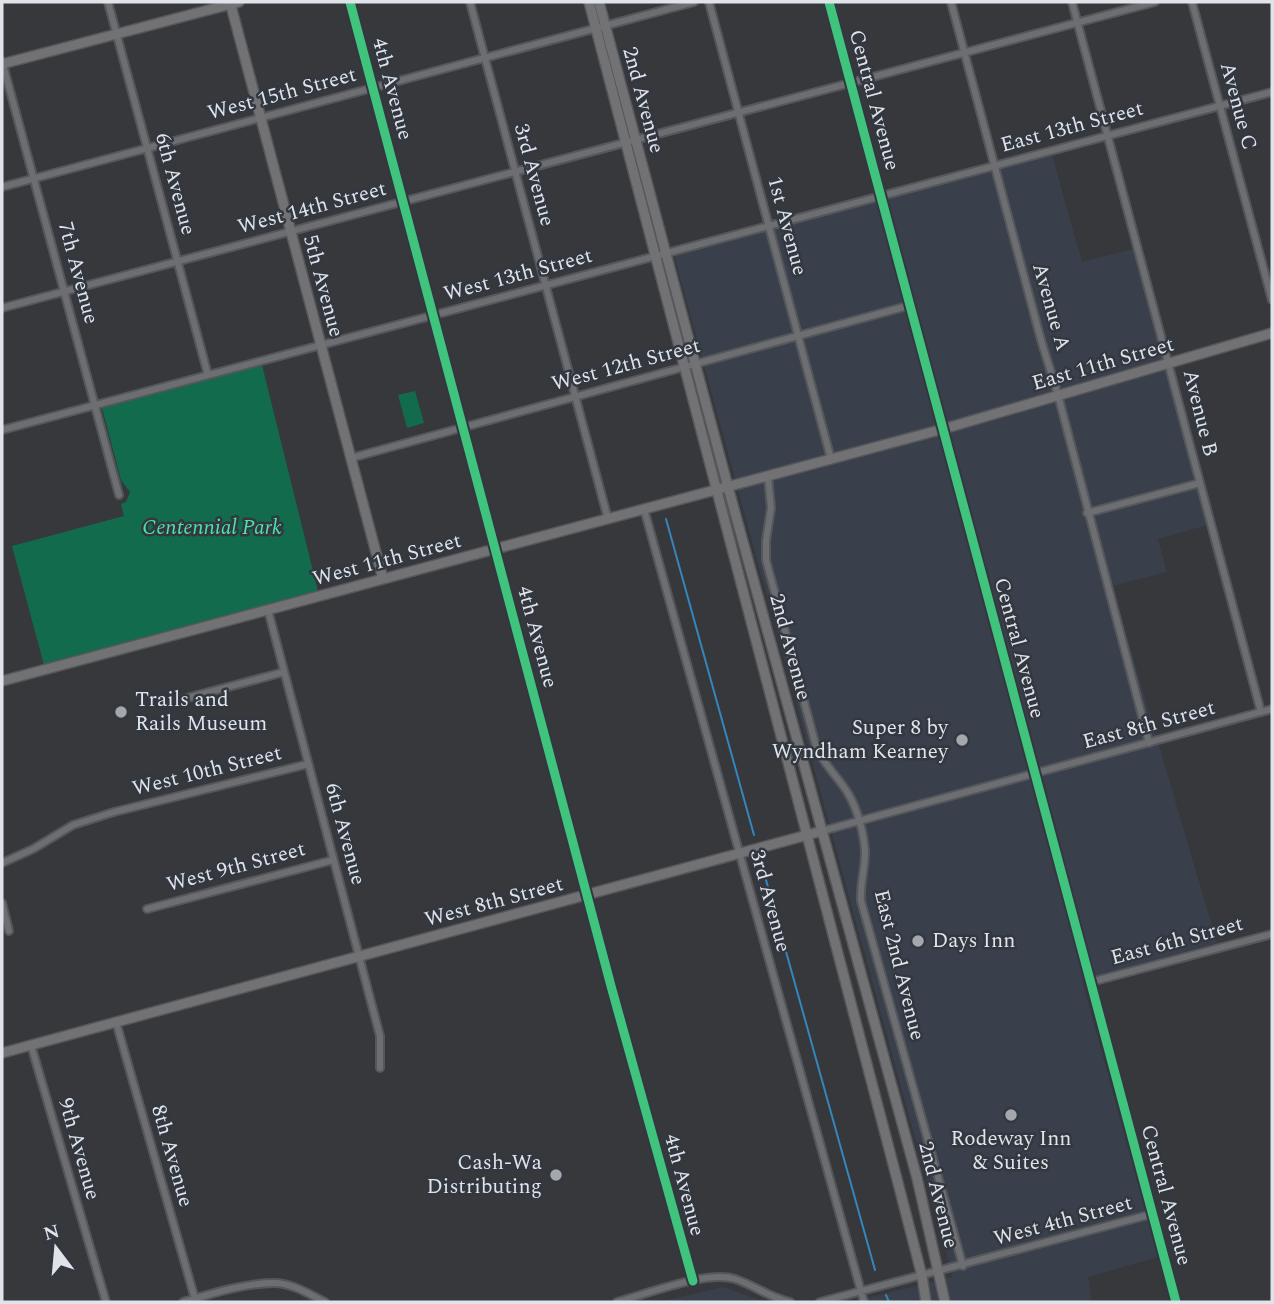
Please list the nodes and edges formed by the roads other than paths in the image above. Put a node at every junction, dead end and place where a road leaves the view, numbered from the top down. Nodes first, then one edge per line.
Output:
1 (108, 2) edge
2 (350, 2) edge
3 (470, 2) edge
4 (589, 2) edge
5 (599, 2) edge
6 (694, 2) edge
7 (709, 2) edge
8 (829, 2) edge
9 (951, 2) edge
10 (1072, 2) edge
11 (1155, 2) edge
12 (1192, 2) edge
13 (233, 3) edge
14 (1077, 23) junction
15 (601, 27) junction
16 (117, 34) junction
17 (964, 53) junction
18 (485, 58) junction
19 (2, 63) edge
20 (851, 83) junction
21 (373, 88) junction
22 (1272, 92) edge
23 (1220, 106) junction
24 (739, 113) junction
25 (261, 118) junction
26 (1107, 136) junction
27 (631, 141) junction
28 (148, 148) junction
29 (995, 166) junction
30 (516, 172) junction
31 (35, 178) junction
32 (2, 187) edge
33 (882, 196) junction
34 (403, 201) junction
35 (769, 226) junction
36 (290, 231) junction
37 (661, 255) junction
38 (178, 261) junction
39 (546, 285) junction
40 (64, 291) junction
41 (1272, 300) edge
42 (911, 305) junction
43 (2, 308) edge
44 (434, 315) junction
45 (1272, 333) edge
46 (799, 336) junction
47 (321, 345) junction
48 (1169, 363) junction
49 (695, 364) junction
50 (684, 367) junction
51 (208, 375) junction
52 (1058, 395) junction
53 (576, 397) junction
54 (95, 405) junction
55 (464, 428) junction
56 (943, 429) junction
57 (2, 430) edge
58 (351, 458) junction
59 (831, 459) junction
60 (768, 476) junction
61 (1200, 483) junction
62 (728, 487) junction
63 (717, 490) junction
64 (119, 495) dead end
65 (644, 509) junction
66 (1087, 513) junction
67 (608, 519) junction
68 (496, 549) junction
69 (383, 579) junction
70 (268, 610) junction
71 (284, 672) junction
72 (2, 681) edge
73 (183, 699) dead end
74 (1272, 709) edge
75 (1261, 712) junction
76 (1149, 743) junction
77 (308, 764) junction
78 (1035, 774) junction
79 (859, 821) junction
80 (822, 831) junction
81 (807, 835) junction
82 (739, 854) junction
83 (333, 860) junction
84 (2, 863) edge
85 (587, 894) junction
86 (2, 903) edge
87 (147, 909) dead end
88 (9, 931) dead end
89 (1272, 934) edge
90 (359, 956) junction
91 (1091, 982) junction
92 (116, 1022) junction
93 (31, 1045) junction
94 (2, 1053) edge
95 (380, 1068) dead end
96 (1152, 1214) junction
97 (962, 1266) junction
98 (939, 1272) junction
99 (922, 1276) junction
100 (693, 1281) junction
101 (860, 1292) junction
102 (195, 1299) junction
103 (106, 1302) edge
104 (183, 1302) edge
105 (325, 1302) edge
106 (617, 1302) edge
107 (790, 1302) edge
108 (820, 1302) edge
109 (864, 1302) edge
110 (926, 1302) edge
111 (945, 1302) edge
112 (1177, 1302) edge

1 - 16 street, 6th Avenue
2 - 21 street, 4th Avenue
3 - 18 street, 3rd Avenue
4 - 15 main road, 2nd Avenue
5 - 15 main road, 2nd Avenue
6 - 15 street, West 15th Street
7 - 24 street, 1st Avenue
8 - 20 main road, Central Avenue
9 - 17 street, Avenue A
10 - 14 street, Avenue B
11 - 14 street, West 14th Street
12 - 23 street, Avenue C
13 - 16 main road
13 - 25 main road, 5th Avenue
14 - 17 street, West 14th Street
14 - 26 street, Avenue B
15 - 18 street, West 15th Street
15 - 27 main road, 2nd Avenue
16 - 19 main road
16 - 28 street, 6th Avenue
17 - 20 street, West 14th Street
17 - 29 street, Avenue A
18 - 21 street, West 15th Street
18 - 30 street, 3rd Avenue
19 - 31 street, 7th Avenue
20 - 24 street, West 14th Street
20 - 33 main road, Central Avenue
21 - 25 street, West 15th Street
21 - 34 street, 4th Avenue
22 - 23 street, East 13th Street
23 - 26 street, East 13th Street
23 - 41 street, Avenue C
24 - 27 street, West 14th Street
24 - 35 street, 1st Avenue
25 - 28 street, West 15th Street
25 - 36 main road, 5th Avenue
26 - 29 street, East 13th Street
26 - 48 street, Avenue B
27 - 30 street, West 14th Street
27 - 37 main road, 2nd Avenue
28 - 31 street, West 15th Street
28 - 38 street, 6th Avenue
29 - 33 street, East 13th Street
29 - 52 street, Avenue A
30 - 34 street, West 14th Street
30 - 39 street, 3rd Avenue
31 - 32 street, West 15th Street
31 - 40 street, 7th Avenue
33 - 35 street, West 13th Street
33 - 42 main road, Central Avenue
34 - 36 street, West 14th Street
34 - 44 street, 4th Avenue
35 - 37 street, West 13th Street
35 - 46 street, 1st Avenue
36 - 38 street, West 14th Street
36 - 47 main road, 5th Avenue
37 - 39 street, West 13th Street
37 - 49 main road, 2nd Avenue
37 - 50 main road, 2nd Avenue
38 - 40 street, West 14th Street
38 - 51 street, 6th Avenue
39 - 44 street, West 13th Street
39 - 53 street, 3rd Avenue
40 - 43 street, West 14th Street
40 - 54 street, 7th Avenue
42 - 46 street, West 12th Street
42 - 56 main road, Central Avenue
44 - 47 street, West 13th Street
44 - 55 street, 4th Avenue
45 - 48 main road, East 11th Street
46 - 49 street, West 12th Street
46 - 59 street, 1st Avenue
47 - 51 street, West 13th Street
47 - 58 main road, 5th Avenue
48 - 52 main road, East 11th Street
48 - 61 street, Avenue B
49 - 50 street, West 12th Street
49 - 62 main road, 2nd Avenue
50 - 53 street, West 12th Street
50 - 63 main road, 2nd Avenue
51 - 54 street, West 13th Street
52 - 56 main road, East 11th Street
52 - 66 street, Avenue A
53 - 55 street, West 12th Street
53 - 67 street, 3rd Avenue
54 - 57 street, West 13th Street
54 - 64 street, 7th Avenue
55 - 58 street, West 12th Street
55 - 68 street, 4th Avenue
56 - 59 main road, West 11th Street
56 - 78 main road, Central Avenue
58 - 69 main road, 5th Avenue
59 - 60 main road, West 11th Street
60 - 62 main road, West 11th Street
60 - 79 street, East 2nd Avenue
61 - 66 street
61 - 75 street, Avenue B
62 - 63 main road, West 11th Street
62 - 80 main road, 2nd Avenue
63 - 65 main road, West 11th Street
63 - 81 main road, 2nd Avenue
65 - 67 main road, West 11th Street
65 - 82 street, 3rd Avenue
66 - 76 street, Avenue A
67 - 68 main road, West 11th Street
68 - 69 main road, West 11th Street
68 - 85 street, 4th Avenue
69 - 70 main road, West 11th Street
70 - 71 street, 6th Avenue
70 - 72 main road, West 11th Street
71 - 73 street
71 - 77 street, 6th Avenue
74 - 75 street, East 8th Street
75 - 76 street, East 8th Street
76 - 78 street, East 8th Street
77 - 83 street, 6th Avenue
77 - 84 street, West 10th Street
78 - 79 street, West 8th Street
78 - 91 main road, Central Avenue
79 - 80 street, West 8th Street
79 - 97 street, East 2nd Avenue
80 - 81 main road, West 8th Street
80 - 98 main road, 2nd Avenue
81 - 82 main road, West 8th Street
81 - 99 main road, 2nd Avenue
82 - 85 main road, West 8th Street
82 - 101 street, 3rd Avenue
83 - 87 street, West 9th Street
83 - 90 street, 6th Avenue
85 - 90 main road, West 8th Street
85 - 100 street, 4th Avenue
86 - 88 street
89 - 91 street, East 6th Street
90 - 92 main road, West 8th Street
90 - 95 street, 6th Avenue
91 - 96 main road, Central Avenue
92 - 93 main road, West 8th Street
92 - 102 street, 8th Avenue
93 - 94 main road, West 8th Street
93 - 103 street, 9th Avenue
96 - 97 street, West 4th Street
96 - 112 main road, Central Avenue
97 - 98 street, West 4th Street
98 - 99 street, West 4th Street
98 - 111 main road, 2nd Avenue
99 - 101 street, West 4th Street
99 - 110 main road, 2nd Avenue
100 - 106 street
100 - 107 street
101 - 108 street, West 4th Street
101 - 109 street, 3rd Avenue
102 - 104 street
102 - 105 street

